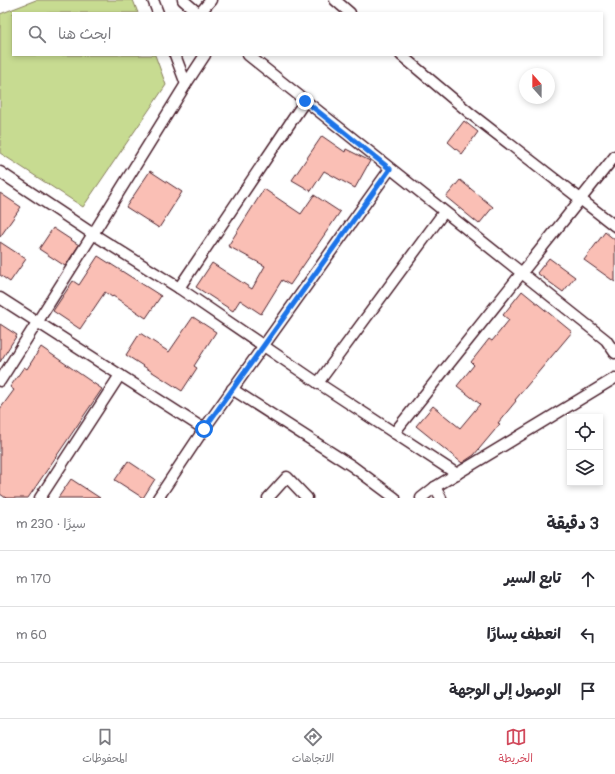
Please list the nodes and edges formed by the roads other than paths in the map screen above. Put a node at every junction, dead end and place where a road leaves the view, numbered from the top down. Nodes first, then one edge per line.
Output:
1 (153, 0) edge
2 (183, 0) edge
3 (211, 0) edge
4 (335, 0) edge
5 (158, 12) edge
6 (198, 12) edge
7 (200, 12) edge
8 (349, 12) edge
9 (175, 56) edge
10 (204, 56) edge
11 (249, 56) edge
12 (401, 56) edge
13 (186, 84) junction
14 (305, 101) junction
15 (615, 156) edge
16 (390, 169) junction
17 (0, 172) edge
18 (580, 200) junction
19 (444, 212) junction
20 (615, 226) edge
21 (93, 234) junction
22 (522, 274) junction
23 (179, 288) junction
24 (0, 298) edge
25 (38, 322) junction
26 (264, 345) junction
27 (615, 353) edge
28 (120, 375) junction
29 (615, 378) edge
30 (0, 381) edge
31 (318, 383) junction
32 (232, 389) junction
33 (204, 429) junction
34 (394, 433) junction
35 (457, 474) junction
36 (435, 487) junction
37 (40, 498) edge
38 (158, 498) edge
39 (268, 498) edge
40 (307, 498) edge
41 (395, 498) edge
42 (421, 498) edge
43 (441, 498) edge

1 - 5 street
2 - 6 street
3 - 7 street
4 - 8 street
9 - 13 street
10 - 13 street
11 - 14 street
12 - 18 street
13 - 21 street
14 - 16 street
14 - 23 street
15 - 18 street
16 - 19 street
16 - 26 street
17 - 21 street
18 - 20 street
18 - 22 street
19 - 22 street
19 - 31 street
21 - 23 street
21 - 25 street
22 - 27 street
22 - 34 street
23 - 26 street
24 - 25 street
25 - 28 street
25 - 30 street
26 - 31 street
26 - 32 street
28 - 33 street
28 - 37 street
29 - 35 street
31 - 34 street
32 - 33 street
32 - 41 street
33 - 38 street
34 - 35 street
35 - 36 street
36 - 42 street
36 - 43 street
39 - 40 street

